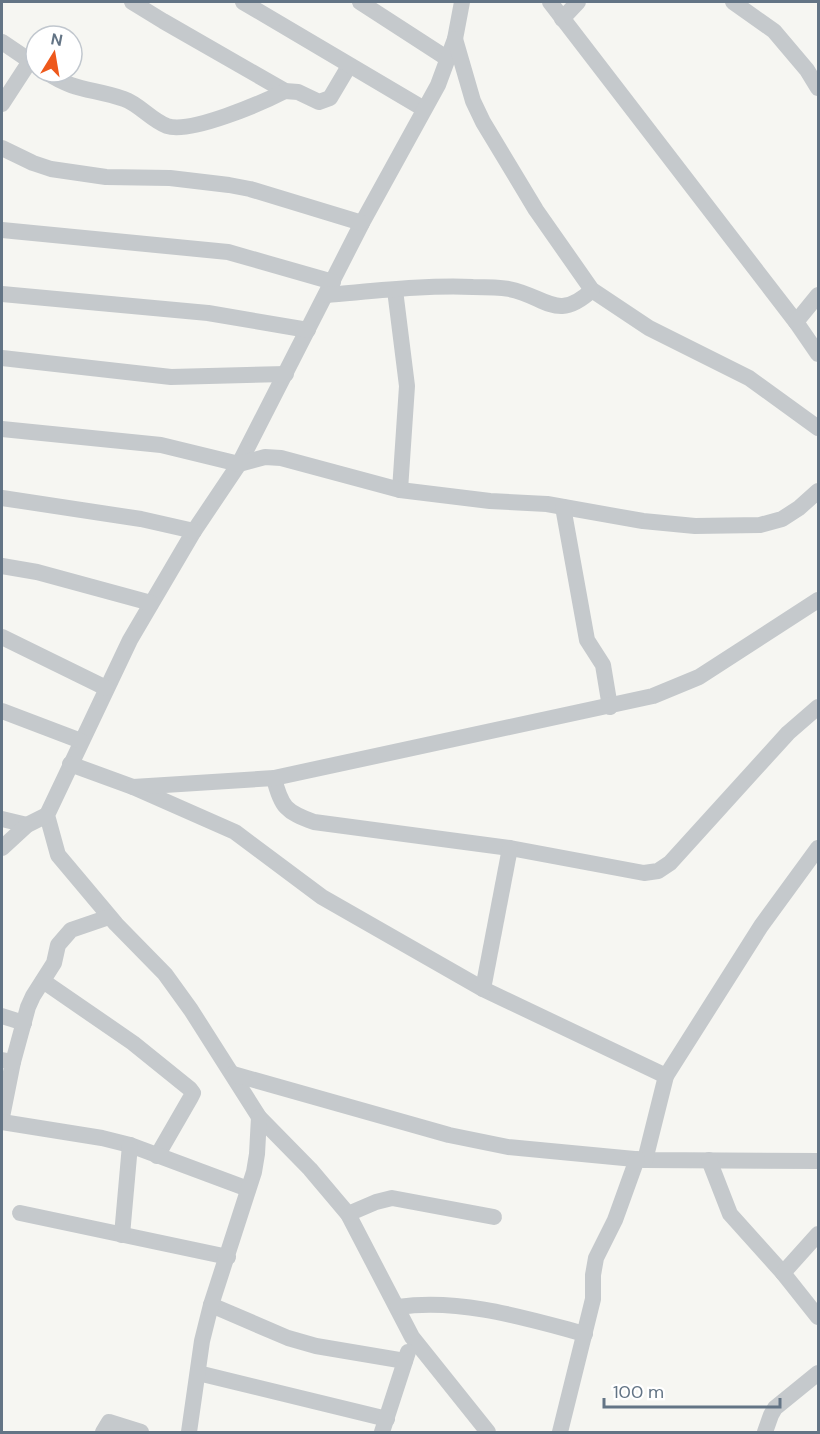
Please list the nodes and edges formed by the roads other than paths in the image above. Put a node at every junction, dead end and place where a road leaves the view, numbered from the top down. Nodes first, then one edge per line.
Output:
1 (132, 2) edge
2 (243, 2) edge
3 (360, 2) edge
4 (462, 2) edge
5 (550, 2) edge
6 (578, 2) edge
7 (733, 2) edge
8 (562, 19) junction
9 (455, 39) junction
10 (2, 42) edge
11 (24, 57) edge
12 (448, 59) junction
13 (349, 66) junction
14 (24, 75) edge
15 (65, 84) edge
16 (819, 88) edge
17 (285, 91) junction
18 (2, 104) edge
19 (424, 109) junction
20 (2, 148) edge
21 (363, 223) junction
22 (2, 230) edge
23 (330, 288) junction
24 (395, 290) junction
25 (592, 290) junction
26 (2, 294) edge
27 (819, 295) edge
28 (796, 321) junction
29 (308, 330) junction
30 (816, 346) edge
31 (2, 358) edge
32 (286, 374) junction
33 (819, 428) edge
34 (2, 429) edge
35 (239, 464) junction
36 (399, 490) junction
37 (819, 491) edge
38 (2, 498) edge
39 (563, 507) junction
40 (194, 531) junction
41 (2, 566) edge
42 (819, 600) edge
43 (151, 603) junction
44 (2, 637) edge
45 (105, 688) junction
46 (610, 707) junction
47 (819, 707) edge
48 (2, 711) edge
49 (81, 741) junction
50 (70, 764) junction
51 (274, 778) junction
52 (134, 787) junction
53 (47, 815) junction
54 (2, 819) edge
55 (27, 825) junction
56 (2, 848) edge
57 (510, 848) junction
58 (817, 854) edge
59 (109, 916) junction
60 (43, 981) junction
61 (483, 989) junction
62 (2, 1016) edge
63 (24, 1023) junction
64 (7, 1061) edge
65 (233, 1074) junction
66 (666, 1076) junction
67 (259, 1117) junction
68 (2, 1120) edge
69 (130, 1145) junction
70 (157, 1156) junction
71 (641, 1159) junction
72 (709, 1160) junction
73 (819, 1161) edge
74 (248, 1189) junction
75 (20, 1213) dead end
76 (348, 1214) junction
77 (494, 1217) dead end
78 (819, 1234) edge
79 (122, 1235) junction
80 (228, 1257) junction
81 (783, 1273) junction
82 (211, 1305) junction
83 (398, 1307) junction
84 (819, 1317) edge
85 (585, 1334) junction
86 (412, 1337) junction
87 (405, 1361) junction
88 (198, 1373) junction
89 (819, 1373) edge
90 (384, 1426) edge
91 (103, 1432) edge
92 (141, 1432) edge
93 (189, 1432) edge
94 (488, 1432) edge
95 (560, 1432) edge
96 (765, 1432) edge

1 - 17 street
2 - 13 street
3 - 12 street
4 - 9 street
5 - 8 street
6 - 8 street
7 - 16 street
8 - 28 street
9 - 12 street
9 - 25 street
10 - 11 street
12 - 19 street
13 - 17 street
13 - 19 street
14 - 18 street
15 - 17 street
19 - 21 street
20 - 21 street
21 - 23 street
22 - 23 street
23 - 24 street
23 - 29 street
24 - 25 street
24 - 36 street
25 - 33 street
26 - 29 street
27 - 28 street
28 - 30 street
29 - 32 street
31 - 32 street
32 - 35 street
34 - 35 street
35 - 36 street
35 - 40 street
36 - 39 street
37 - 39 street
38 - 40 street
39 - 46 street
40 - 43 street
41 - 43 street
42 - 46 street
43 - 45 street
44 - 45 street
45 - 49 street
46 - 51 street
47 - 57 street
48 - 49 street
49 - 50 street
50 - 52 street
50 - 53 street
51 - 52 street
51 - 57 street
52 - 61 street
53 - 55 street
53 - 59 street
54 - 55 street
55 - 56 street
57 - 61 street
58 - 66 street
59 - 60 street
59 - 65 street
60 - 63 street
60 - 70 street
61 - 66 street
62 - 63 street
63 - 64 street
64 - 68 street
65 - 67 street
65 - 71 street
66 - 71 street
67 - 74 street
67 - 76 street
68 - 69 street
69 - 70 street
69 - 79 street
70 - 74 street
71 - 72 street
71 - 85 street
72 - 73 street
72 - 81 street
74 - 80 street
75 - 79 street
76 - 77 street
76 - 83 street
78 - 81 street
79 - 80 street
80 - 82 street
81 - 84 street
82 - 87 street
82 - 88 street
83 - 85 street
83 - 86 street
85 - 95 street
86 - 87 street
86 - 94 street
87 - 90 street
88 - 90 street
88 - 93 street
89 - 96 street
91 - 92 street

